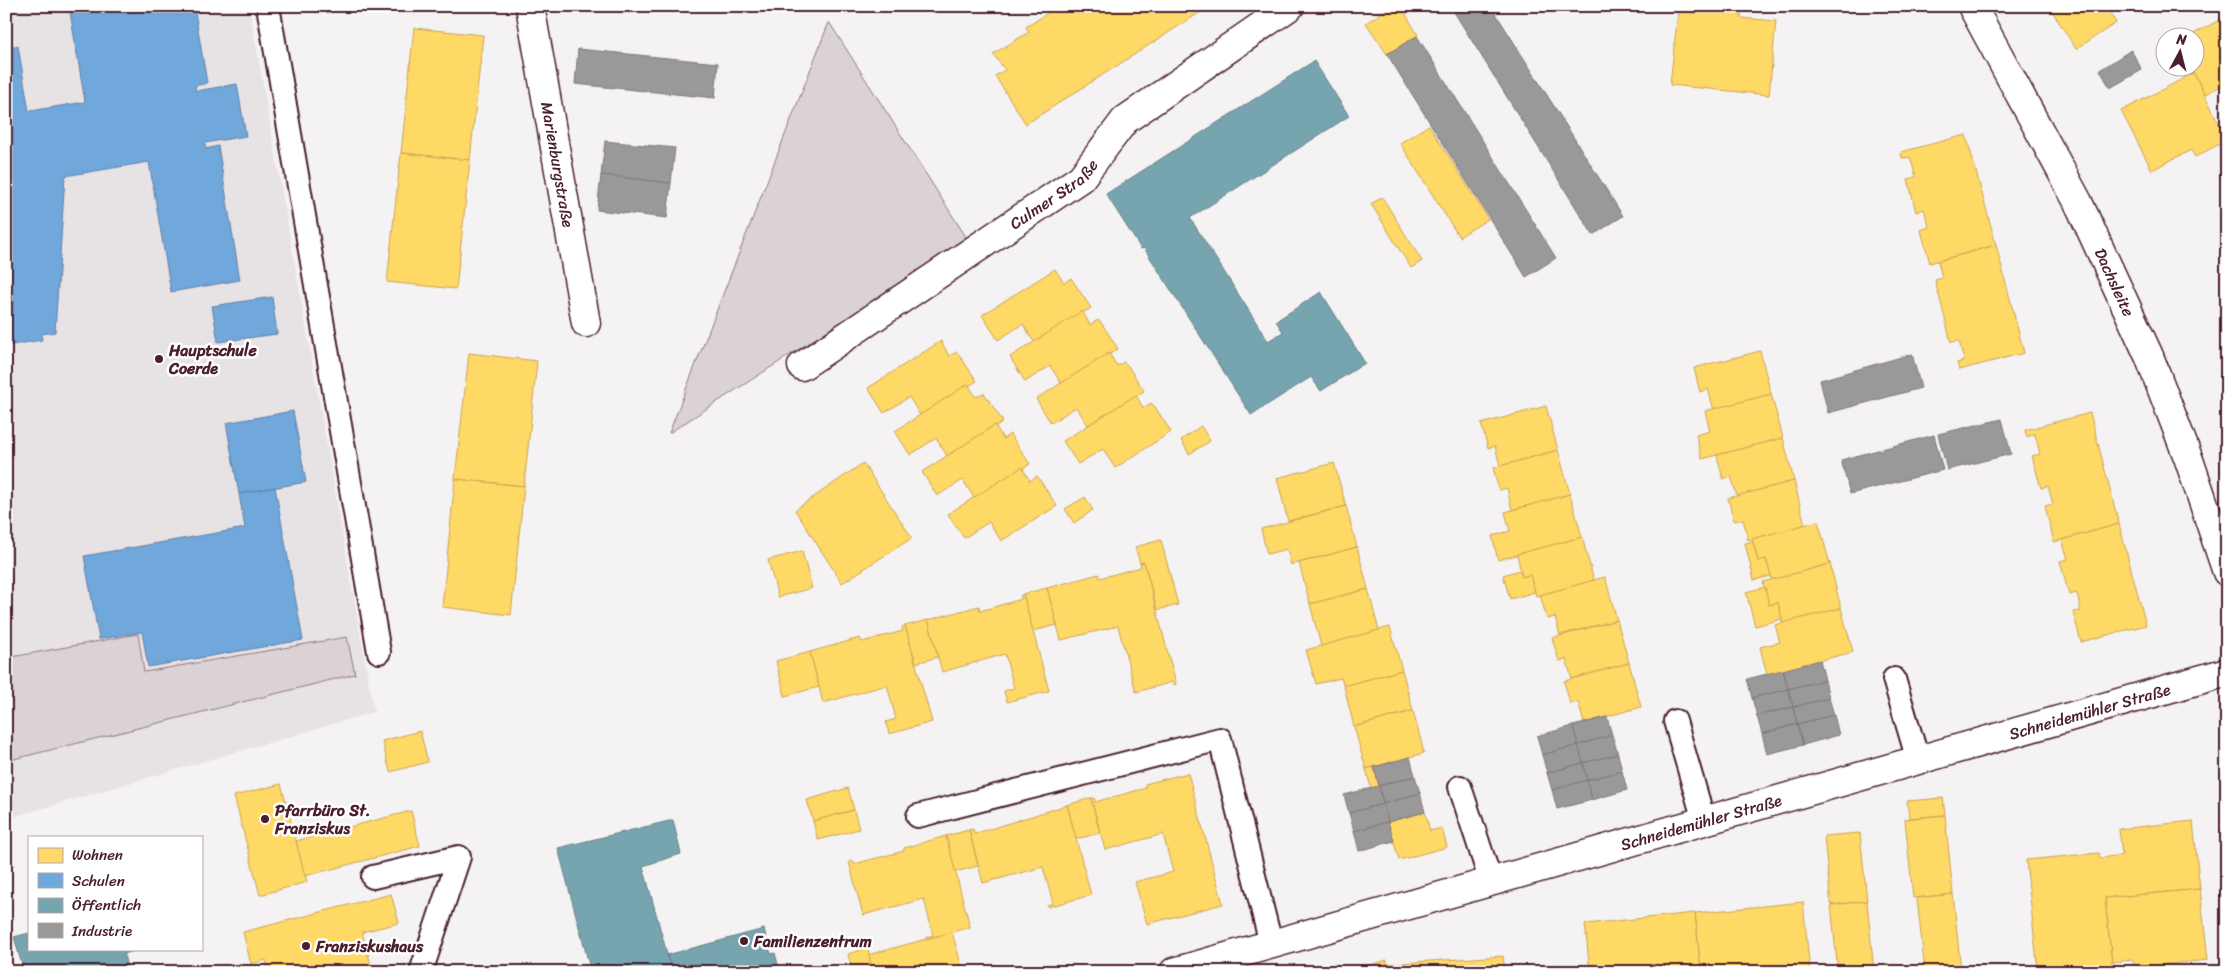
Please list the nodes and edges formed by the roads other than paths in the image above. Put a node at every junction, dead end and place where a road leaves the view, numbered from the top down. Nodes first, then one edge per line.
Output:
1 (268, 6) edge
2 (530, 6) edge
3 (1290, 6) edge
4 (1972, 6) edge
5 (586, 323) dead end
6 (802, 366) dead end
7 (2227, 572) edge
8 (379, 652) dead end
9 (2227, 672) edge
10 (1894, 679) dead end
11 (1675, 721) dead end
12 (1918, 760) junction
13 (1460, 787) dead end
14 (918, 816) dead end
15 (1704, 821) junction
16 (373, 877) dead end
17 (1492, 882) junction
18 (1271, 944) junction
19 (421, 972) edge
20 (1174, 972) edge

1 - 8 lane
2 - 5 street, Marienburgstraße
3 - 6 street, Culmer Straße
4 - 7 street, Dachsleite
9 - 12 street, Schneidemühler Straße
10 - 12 lane
11 - 15 lane
12 - 15 street, Schneidemühler Straße
13 - 17 lane
14 - 18 lane
15 - 17 street, Schneidemühler Straße
16 - 19 lane
17 - 18 street, Schneidemühler Straße
18 - 20 street, Schneidemühler Straße

